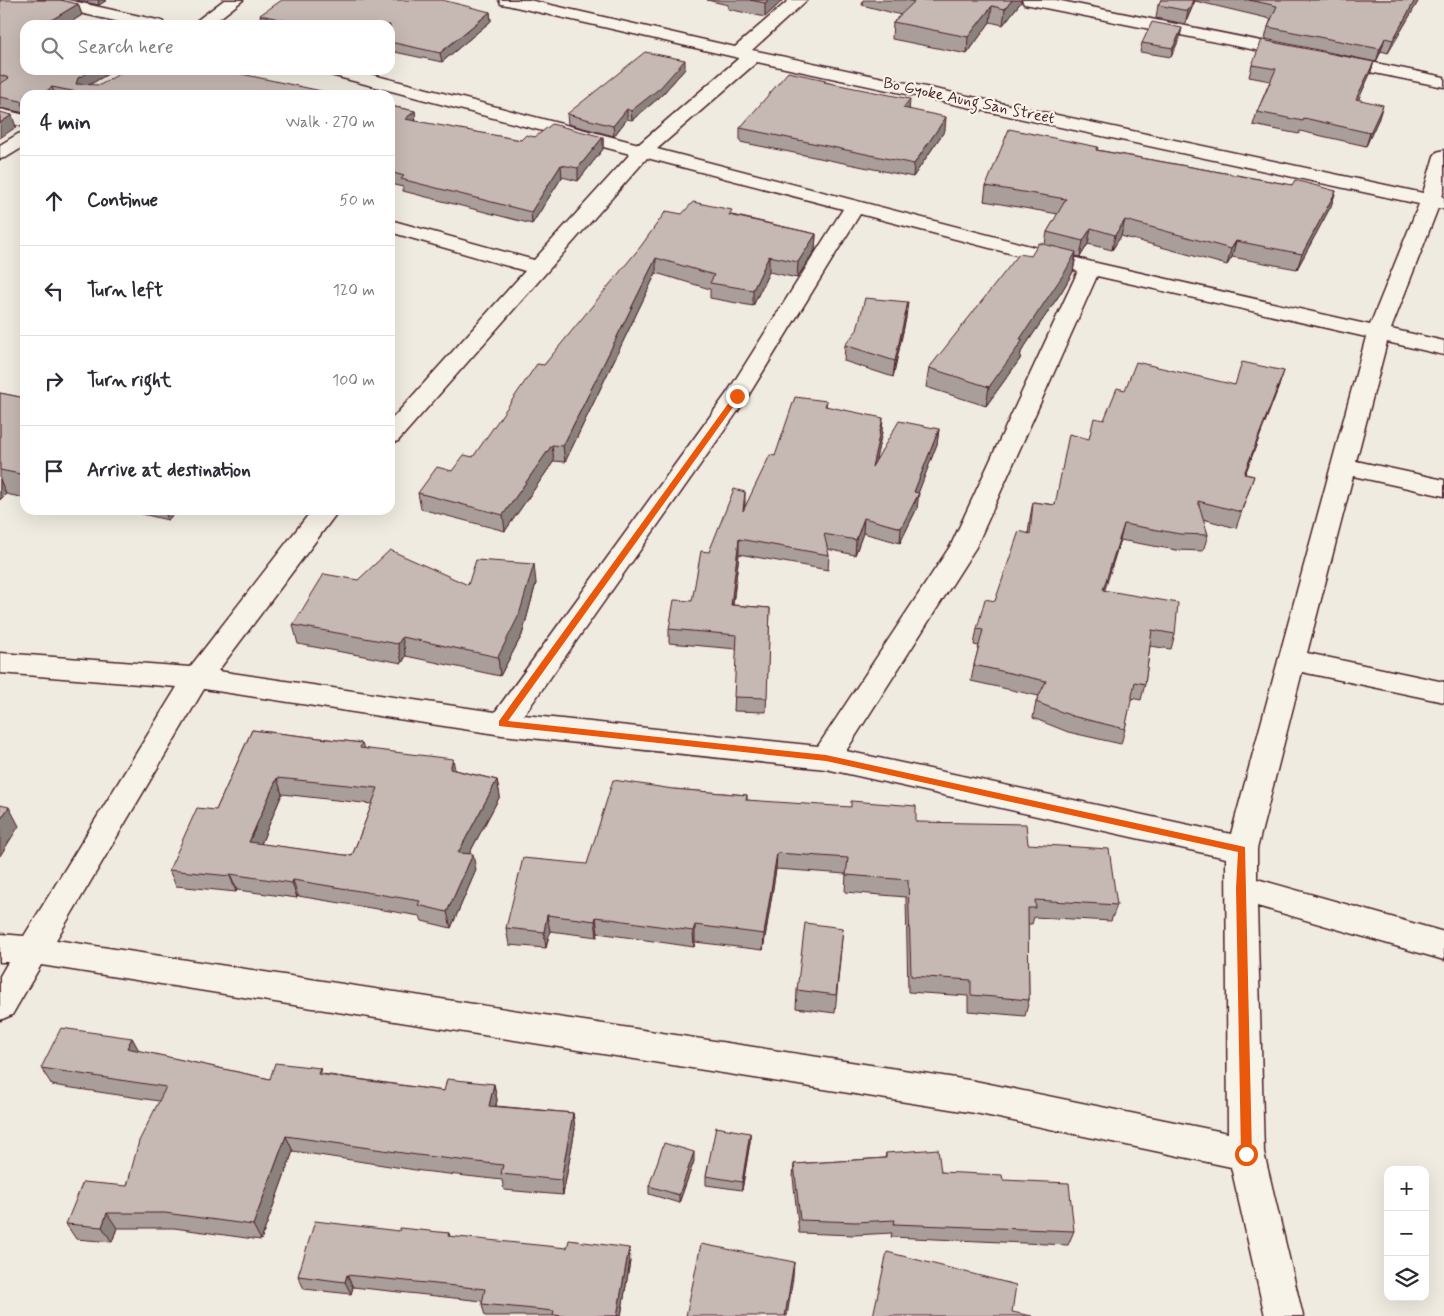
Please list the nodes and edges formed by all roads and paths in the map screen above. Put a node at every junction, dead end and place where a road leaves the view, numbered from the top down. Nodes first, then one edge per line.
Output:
1 (46, 0) edge
2 (235, 0) edge
3 (507, 0) edge
4 (799, 0) edge
5 (1030, 0) edge
6 (134, 20) edge
7 (207, 20) edge
8 (746, 54) junction
9 (352, 75) edge
10 (1444, 82) edge
11 (0, 115) edge
12 (20, 121) edge
13 (20, 141) edge
14 (643, 151) junction
15 (0, 153) edge
16 (1444, 156) edge
17 (1437, 201) edge
18 (855, 206) junction
19 (395, 227) edge
20 (538, 268) junction
21 (1090, 268) junction
22 (1378, 333) junction
23 (1444, 348) edge
24 (395, 430) edge
25 (1343, 466) junction
26 (1444, 488) edge
27 (322, 515) edge
28 (1292, 660) junction
29 (0, 663) edge
30 (197, 678) junction
31 (1444, 692) edge
32 (502, 724) junction
33 (826, 758) junction
34 (1242, 849) junction
35 (1241, 888) junction
36 (1444, 946) edge
37 (16, 949) edge
38 (0, 1006) edge
39 (1246, 1154) junction
40 (1284, 1316) edge

1 - 6 street
2 - 7 street
3 - 8 street, Bo Gyoke Aung San Street
4 - 8 street
5 - 10 street
8 - 14 street
8 - 17 street, Bo Gyoke Aung San Street
9 - 14 street
11 - 12 street
13 - 15 street
14 - 18 street
14 - 20 street
16 - 17 street
17 - 22 street
18 - 21 street
18 - 32 street
19 - 20 street
20 - 24 street
21 - 22 street
21 - 33 street
22 - 23 street
22 - 25 street
25 - 26 street
25 - 28 street
27 - 30 street
28 - 31 street
28 - 34 street
29 - 30 street
30 - 32 street
30 - 37 street
32 - 33 street
33 - 34 street
34 - 35 street
35 - 36 street
35 - 39 street
37 - 38 street
37 - 39 street
39 - 40 street

